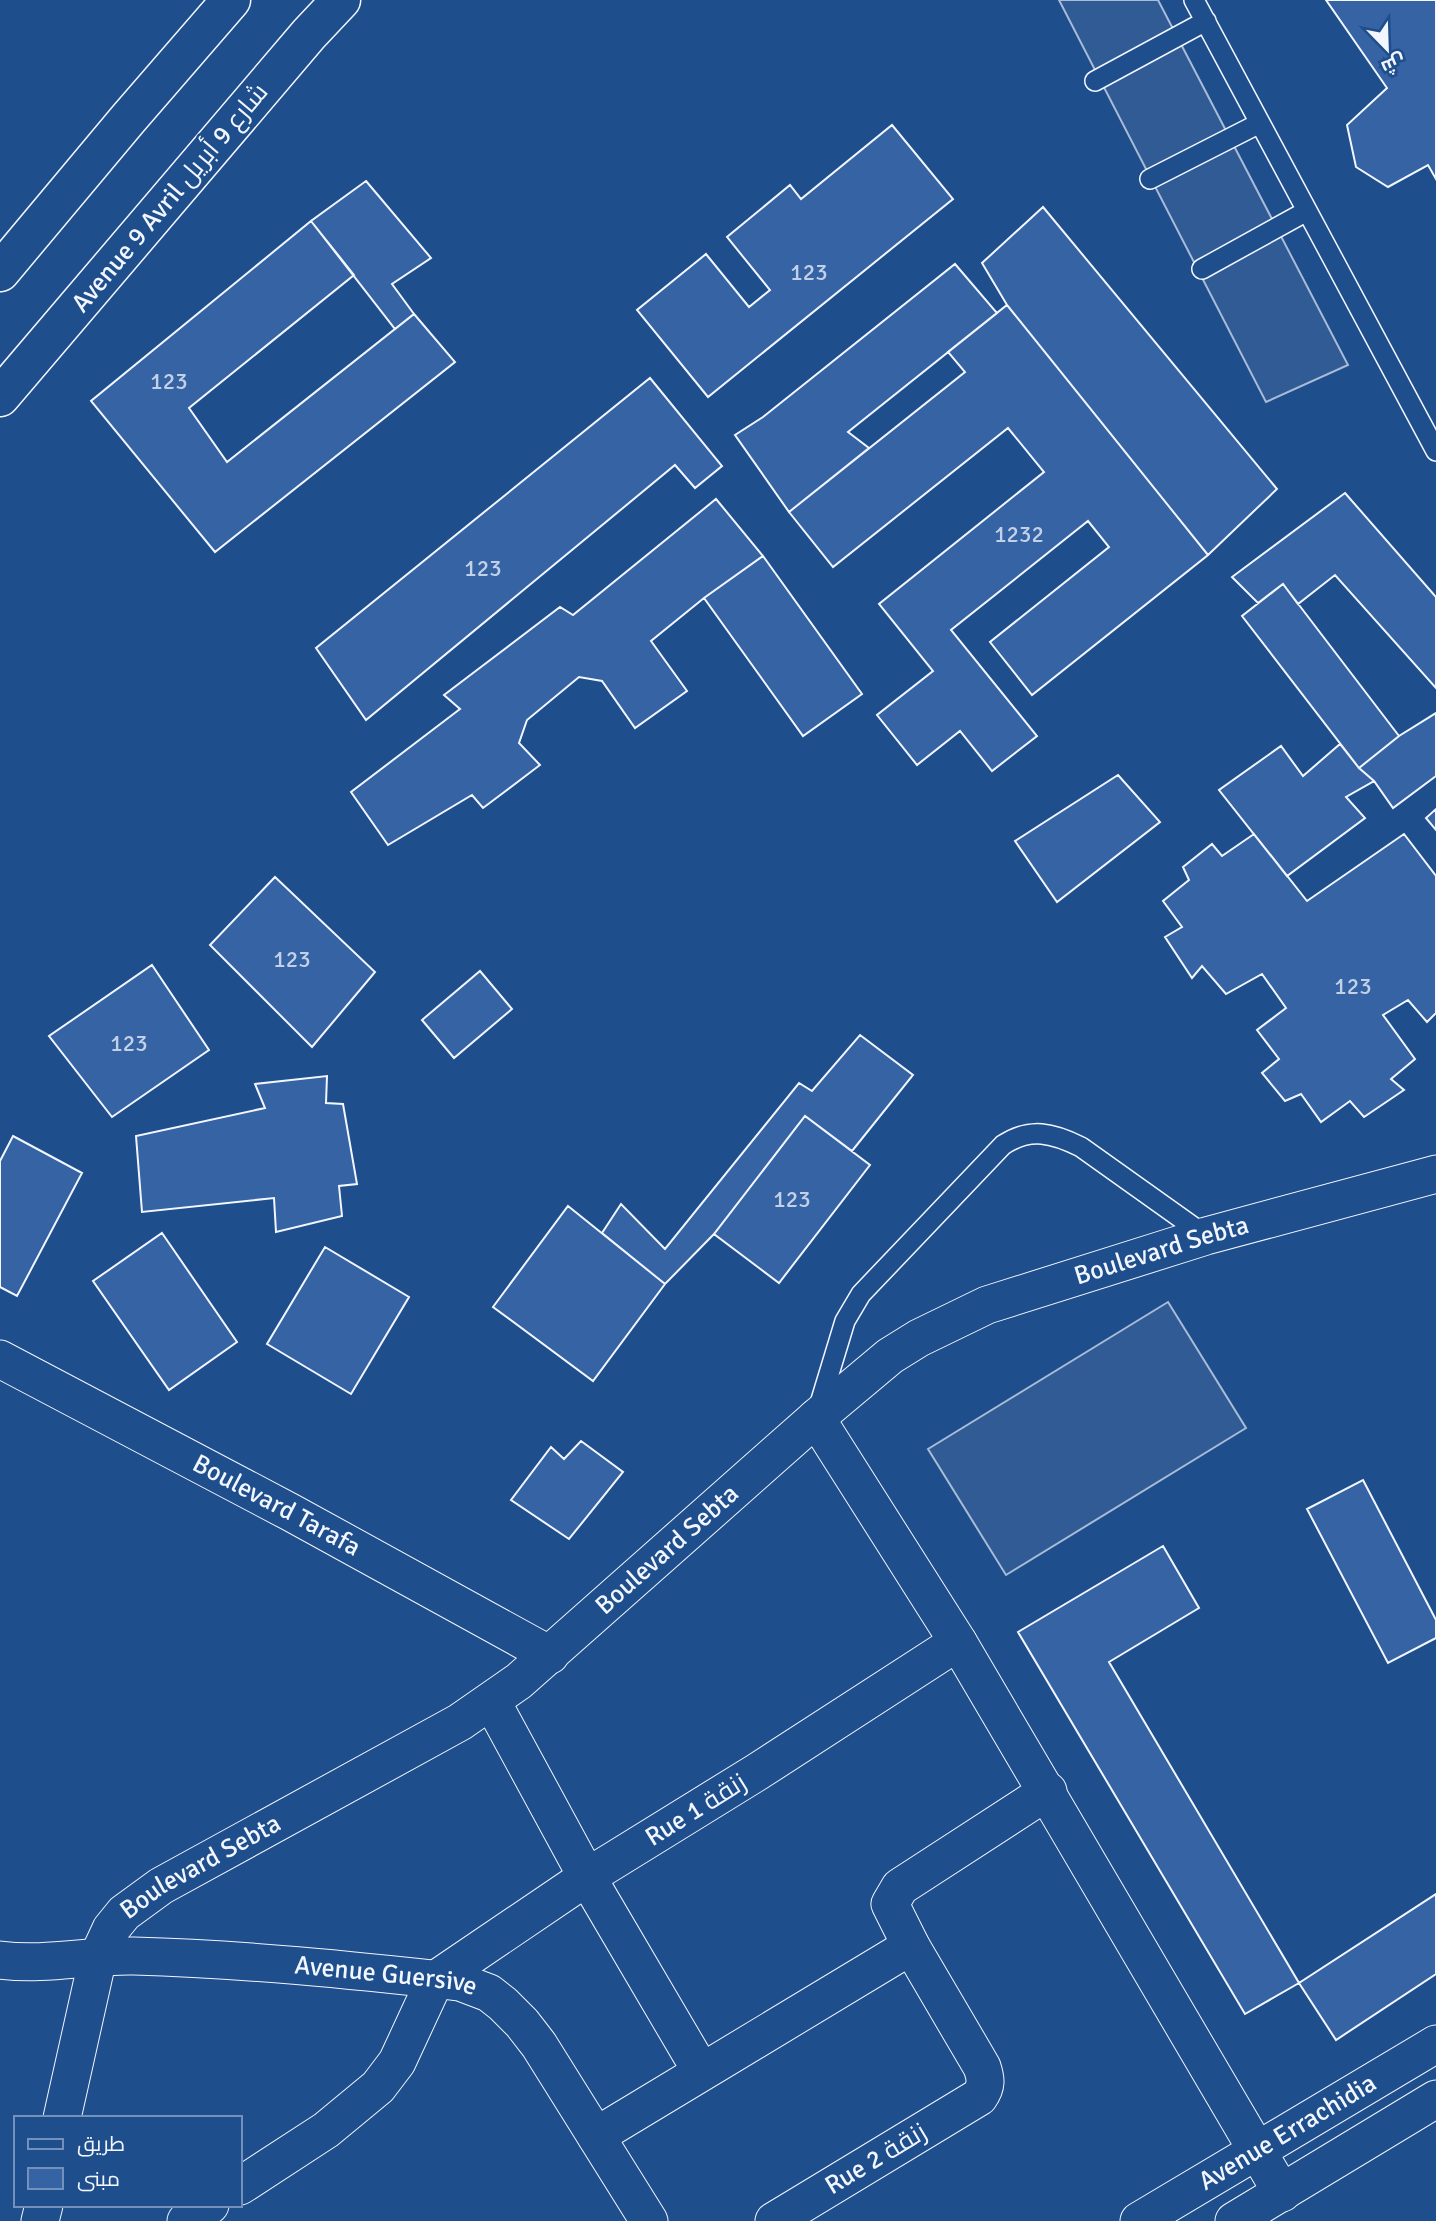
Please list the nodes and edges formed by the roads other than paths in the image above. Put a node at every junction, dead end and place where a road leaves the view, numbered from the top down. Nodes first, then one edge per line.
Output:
1 (231, 0) edge
2 (341, 0) edge
3 (1194, 0) edge
4 (1206, 21) junction
5 (1095, 81) dead end
6 (1260, 123) junction
7 (1150, 179) dead end
8 (1307, 211) junction
9 (1202, 269) dead end
10 (0, 272) edge
11 (0, 397) edge
12 (1436, 451) edge
13 (1436, 1174) edge
14 (1206, 1236) junction
15 (0, 1359) edge
16 (816, 1418) junction
17 (958, 1642) junction
18 (550, 1655) junction
19 (492, 1702) junction
20 (1048, 1791) junction
21 (587, 1877) junction
22 (911, 1946) junction
23 (98, 1957) junction
24 (0, 1961) edge
25 (435, 1980) junction
26 (1436, 2044) edge
27 (701, 2071) junction
28 (1436, 2099) edge
29 (62, 2116) edge
30 (596, 2136) junction
31 (1256, 2150) junction
32 (242, 2185) edge
33 (1282, 2193) junction
34 (207, 2207) edge
35 (186, 2221) edge
36 (649, 2221) edge
37 (774, 2221) edge
38 (1139, 2221) edge
39 (1234, 2221) edge

1 - 10 highway
2 - 11 highway, Avenue 9 Avril شارع 9 أبريل
3 - 4 lane
4 - 5 lane
4 - 6 lane
6 - 7 lane
6 - 8 lane
8 - 9 lane
8 - 12 lane
13 - 14 street, Boulevard Sebta
14 - 16 street, Boulevard Sebta
14 - 16 lane
15 - 18 street, Boulevard Tarafa
16 - 17 street
16 - 18 street, Boulevard Sebta
17 - 20 street
17 - 21 street, Rue 1 زنقة
18 - 19 street, Boulevard Sebta
19 - 21 street
19 - 23 street, Boulevard Sebta
20 - 22 street
20 - 31 street
21 - 25 street, Rue 1 زنقة
21 - 27 street
22 - 27 street
22 - 37 street, Rue 2 زنقة
23 - 24 street, Avenue Guersive
23 - 25 street, Avenue Guersive
23 - 29 street, Boulevard Sebta
25 - 30 street, Avenue Guersive
25 - 32 street
26 - 31 street, Avenue Errachidia
27 - 30 street
28 - 33 street, Avenue Errachidia
30 - 36 street, Avenue Guersive
31 - 33 street
31 - 38 street, Avenue Errachidia
33 - 39 street, Avenue Errachidia
34 - 35 street

